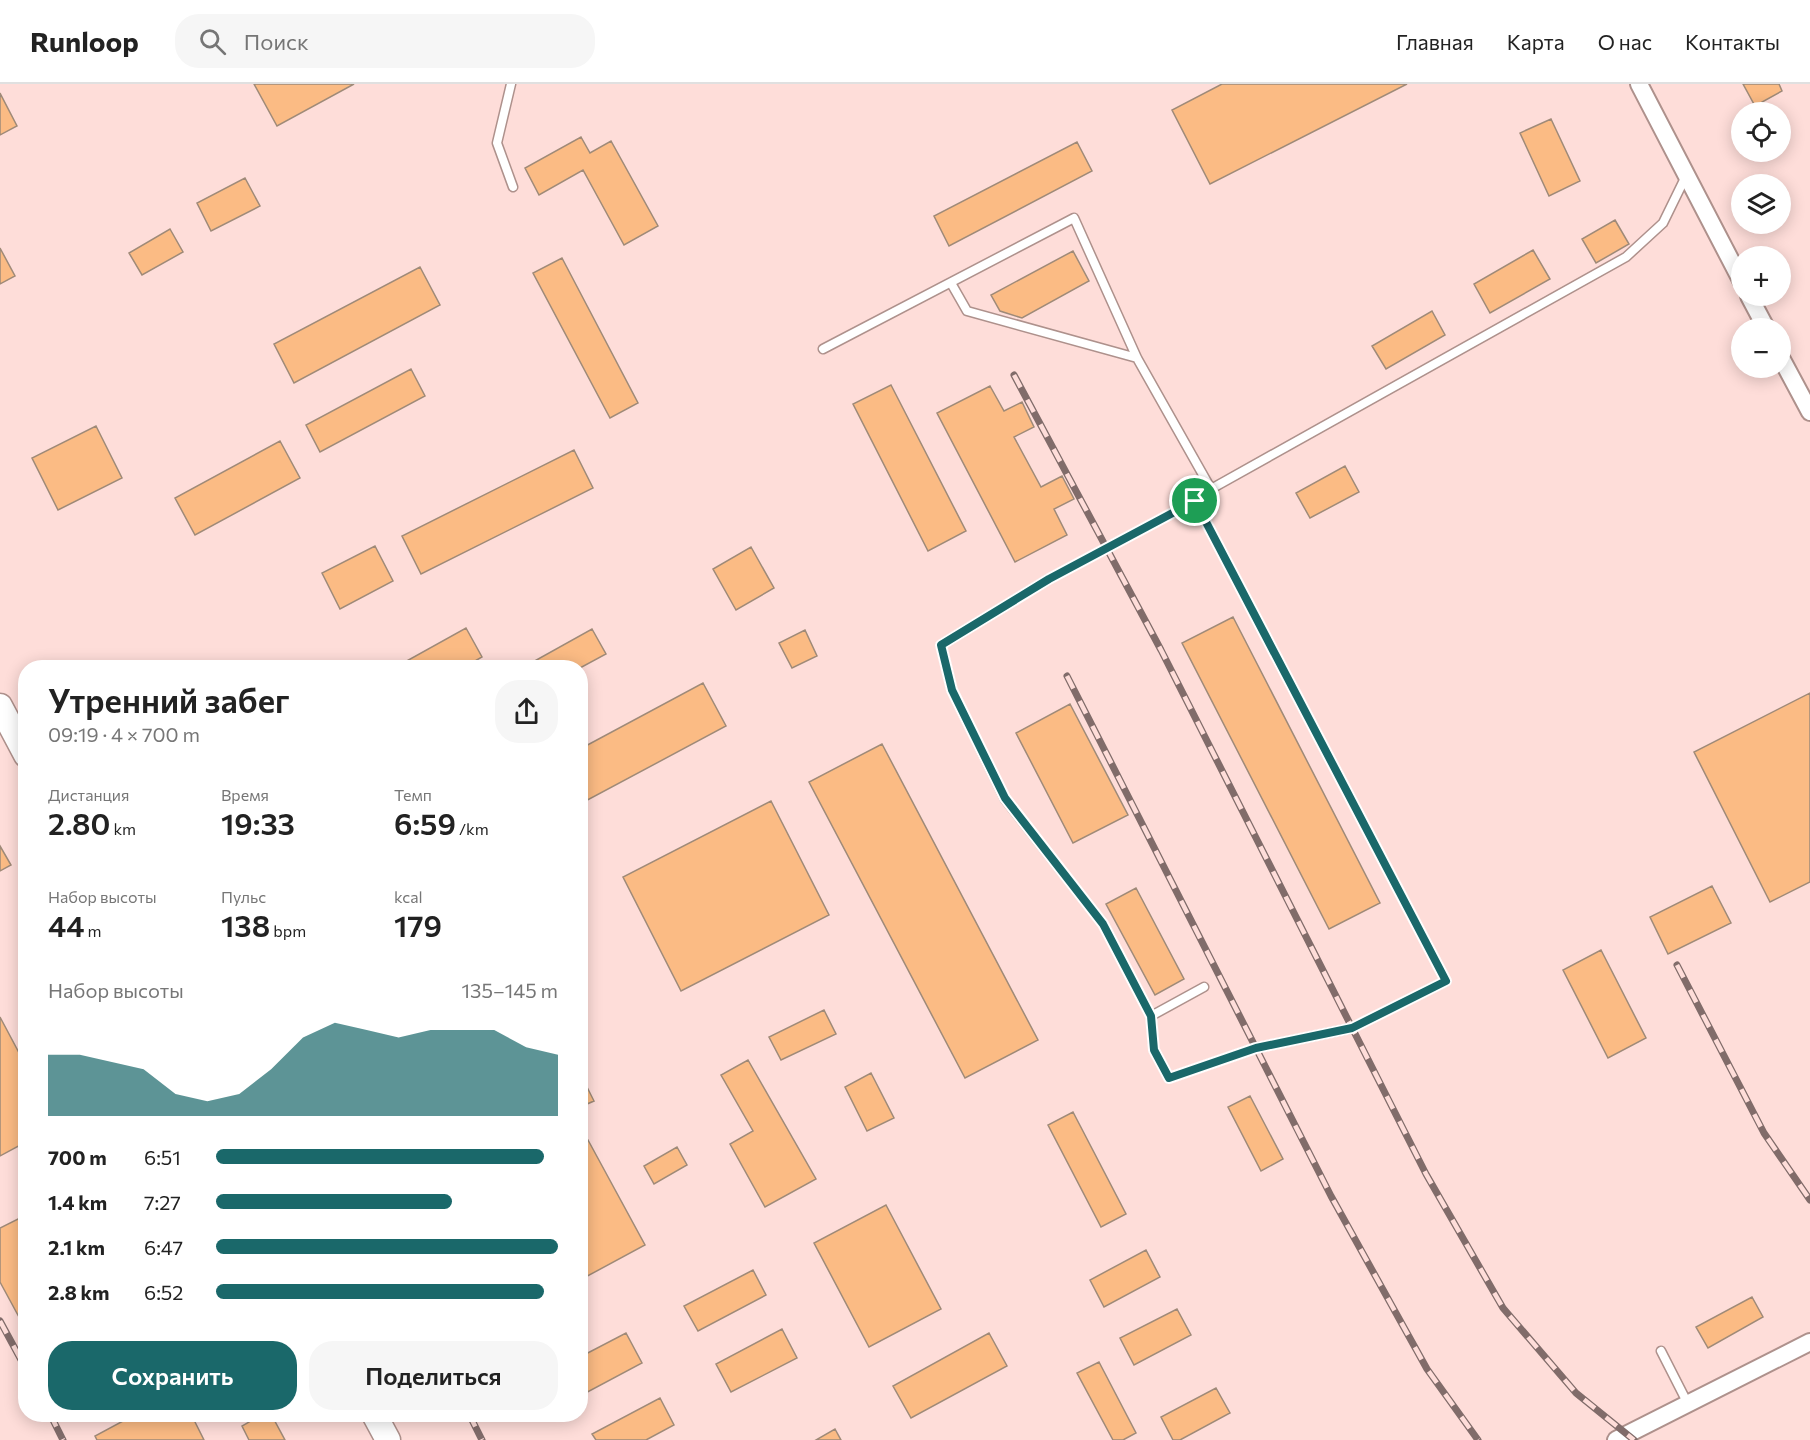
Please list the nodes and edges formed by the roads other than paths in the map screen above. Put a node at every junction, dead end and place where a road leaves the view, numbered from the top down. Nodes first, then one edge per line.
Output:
1 (511, 84) edge
2 (1639, 84) edge
3 (1686, 176) junction
4 (513, 187) dead end
5 (1731, 261) edge
6 (951, 283) junction
7 (823, 349) dead end
8 (1137, 358) junction
9 (1791, 377) edge
10 (1810, 412) edge
11 (1211, 489) junction
12 (1195, 501) junction
13 (0, 706) edge
14 (18, 740) edge
15 (1204, 987) dead end
16 (1151, 1016) junction
17 (1810, 1342) edge
18 (1660, 1351) dead end
19 (1688, 1404) junction
20 (378, 1422) edge
21 (388, 1440) edge
22 (1616, 1440) edge

1 - 4 lane
2 - 3 street
3 - 5 street
3 - 11 lane
6 - 7 lane
6 - 8 lane
6 - 8 lane
8 - 11 lane
9 - 10 street
11 - 12 lane
12 - 16 lane
12 - 16 lane
13 - 14 street
15 - 16 lane
17 - 19 street
18 - 19 lane
19 - 22 street
20 - 21 street

